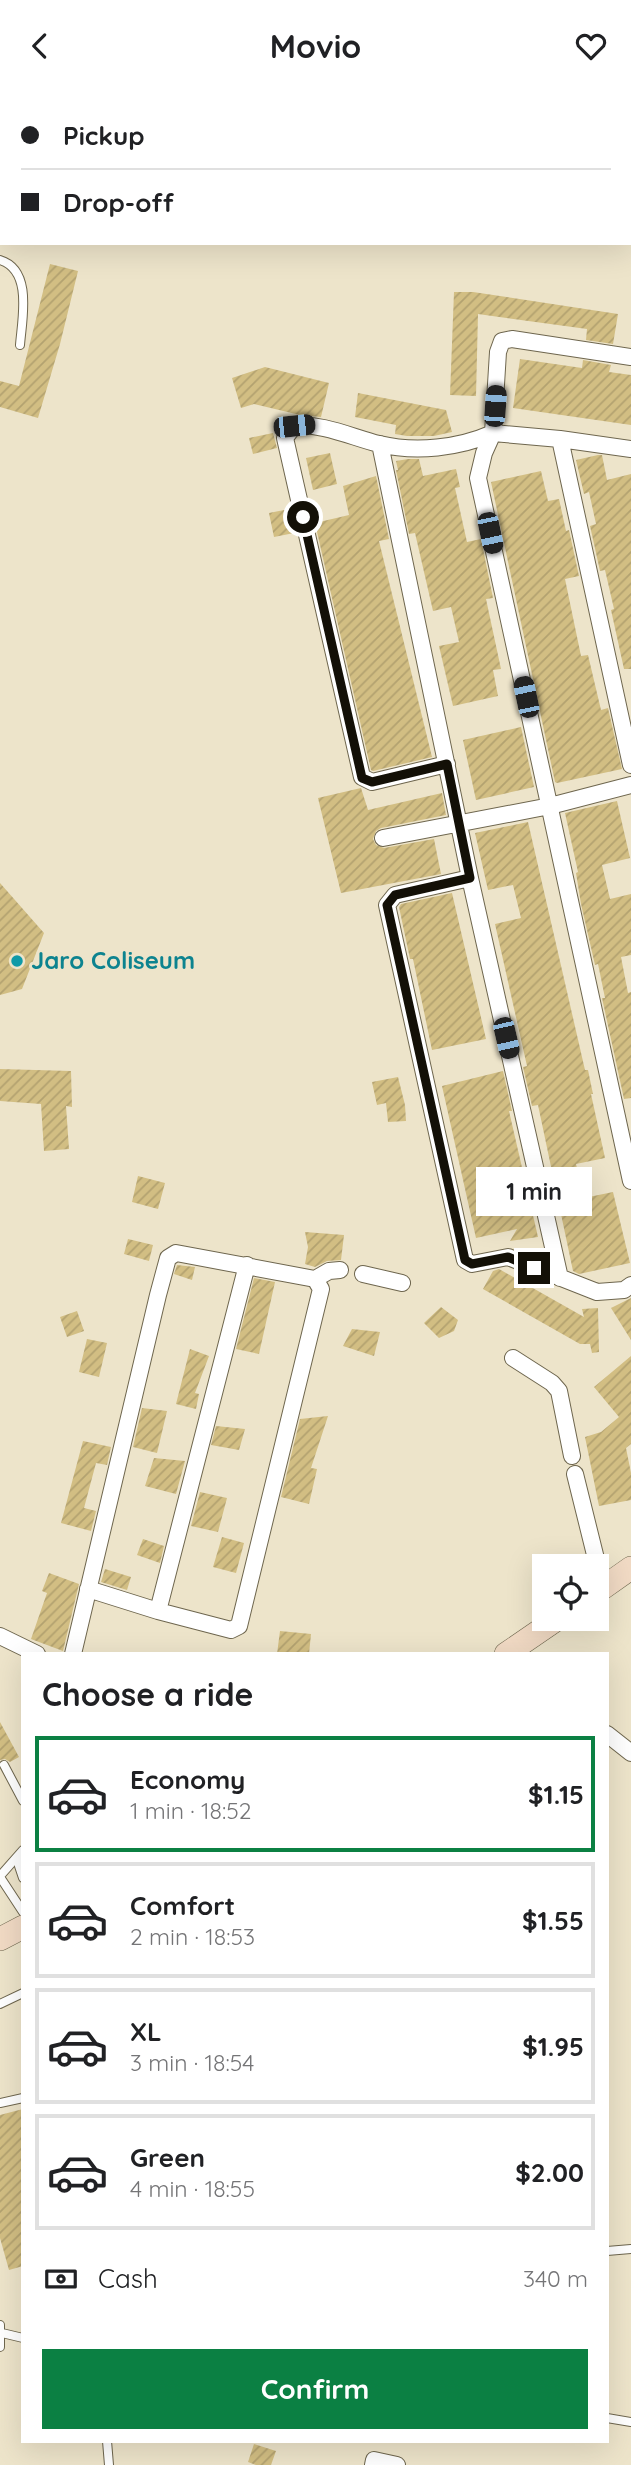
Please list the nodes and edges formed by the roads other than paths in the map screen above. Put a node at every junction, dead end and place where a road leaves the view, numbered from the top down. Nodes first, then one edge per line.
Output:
1 (0, 260) edge
2 (20, 345) dead end
3 (631, 357) edge
4 (493, 433) junction
5 (560, 439) junction
6 (380, 444) junction
7 (631, 449) edge
8 (447, 764) junction
9 (631, 765) edge
10 (631, 785) edge
11 (550, 806) junction
12 (460, 822) junction
13 (383, 838) dead end
14 (470, 878) junction
15 (631, 1181) edge
16 (247, 1265) junction
17 (340, 1270) dead end
18 (363, 1274) dead end
19 (560, 1278) junction
20 (315, 1279) junction
21 (402, 1283) dead end
22 (631, 1285) edge
23 (513, 1358) dead end
24 (572, 1456) dead end
25 (575, 1474) dead end
26 (592, 1554) edge
27 (631, 1568) edge
28 (609, 1583) edge
29 (88, 1590) junction
30 (159, 1611) junction
31 (540, 1631) edge
32 (0, 1636) edge
33 (33, 1652) edge
34 (73, 1652) edge
35 (509, 1652) edge
36 (609, 1736) edge
37 (631, 1753) edge
38 (4, 1765) dead end
39 (21, 1797) edge
40 (21, 1852) edge
41 (0, 1876) edge
42 (21, 1910) edge
43 (21, 1928) edge
44 (0, 1939) edge
45 (21, 1994) edge
46 (0, 2004) edge
47 (21, 2098) edge
48 (0, 2103) edge
49 (631, 2249) edge
50 (609, 2251) edge
51 (1, 2329) edge
52 (21, 2337) edge
53 (0, 2347) edge
54 (609, 2419) edge
55 (631, 2422) edge
56 (107, 2443) edge
57 (109, 2465) edge
58 (373, 2465) edge
59 (397, 2465) edge

1 - 2 lane
3 - 4 street
4 - 5 street
4 - 6 street
4 - 11 street
5 - 7 street
5 - 9 street
6 - 8 street
6 - 8 street
8 - 12 street
10 - 11 street
11 - 12 street
11 - 15 street
12 - 13 street
12 - 14 street
14 - 19 street
14 - 19 street
16 - 20 street
16 - 29 street
16 - 30 street
17 - 20 street
18 - 21 street
19 - 22 street
20 - 30 street
23 - 24 street
25 - 26 street
27 - 28 main road
29 - 30 street
29 - 34 street
31 - 35 main road
32 - 33 street
36 - 37 street
38 - 39 lane
40 - 41 lane
41 - 42 lane
43 - 44 main road
45 - 46 lane
47 - 48 lane
49 - 50 lane
51 - 52 lane
51 - 53 lane
54 - 55 lane
56 - 57 lane
58 - 59 street

